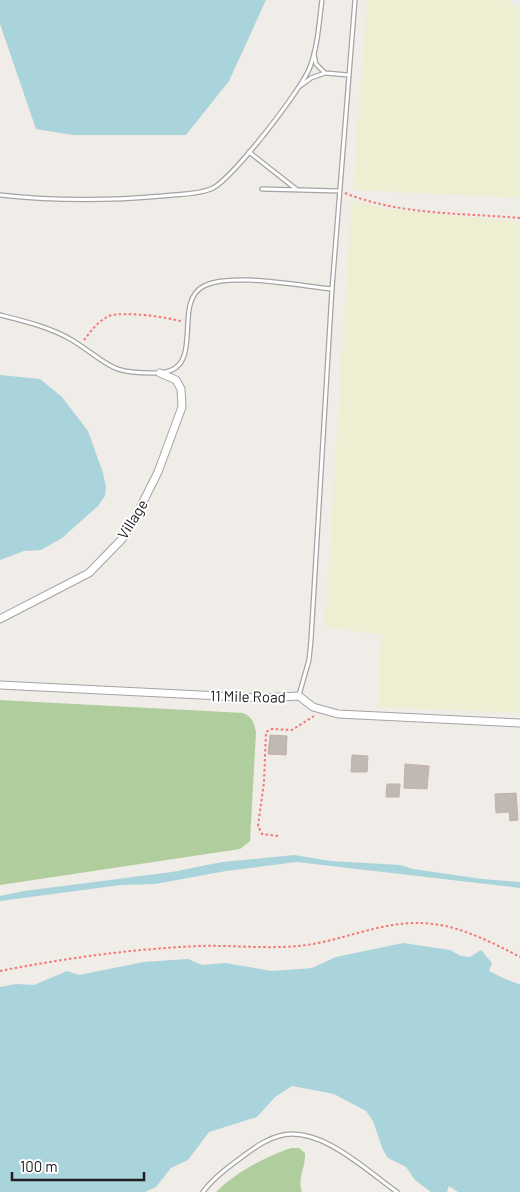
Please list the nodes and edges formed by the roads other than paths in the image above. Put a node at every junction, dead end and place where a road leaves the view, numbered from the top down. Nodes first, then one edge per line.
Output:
1 (322, 0) edge
2 (355, 0) edge
3 (314, 52) junction
4 (325, 73) junction
5 (349, 75) junction
6 (298, 88) junction
7 (249, 152) junction
8 (262, 189) dead end
9 (296, 190) junction
10 (339, 191) junction
11 (0, 195) edge
12 (332, 290) junction
13 (0, 316) edge
14 (160, 373) junction
15 (0, 620) edge
16 (0, 685) edge
17 (299, 696) junction
18 (520, 723) edge
19 (202, 1192) edge
20 (397, 1192) edge

1 - 3 lane
2 - 5 lane
3 - 4 lane
3 - 6 lane
4 - 5 lane
4 - 6 lane
5 - 10 lane
6 - 7 lane
7 - 9 lane
7 - 11 lane
8 - 9 lane
9 - 10 lane
10 - 12 lane
12 - 14 lane
12 - 17 lane
13 - 14 lane
14 - 15 street, Village
16 - 17 street, 11 Mile Road
17 - 18 street, 11 Mile Road
19 - 20 lane

